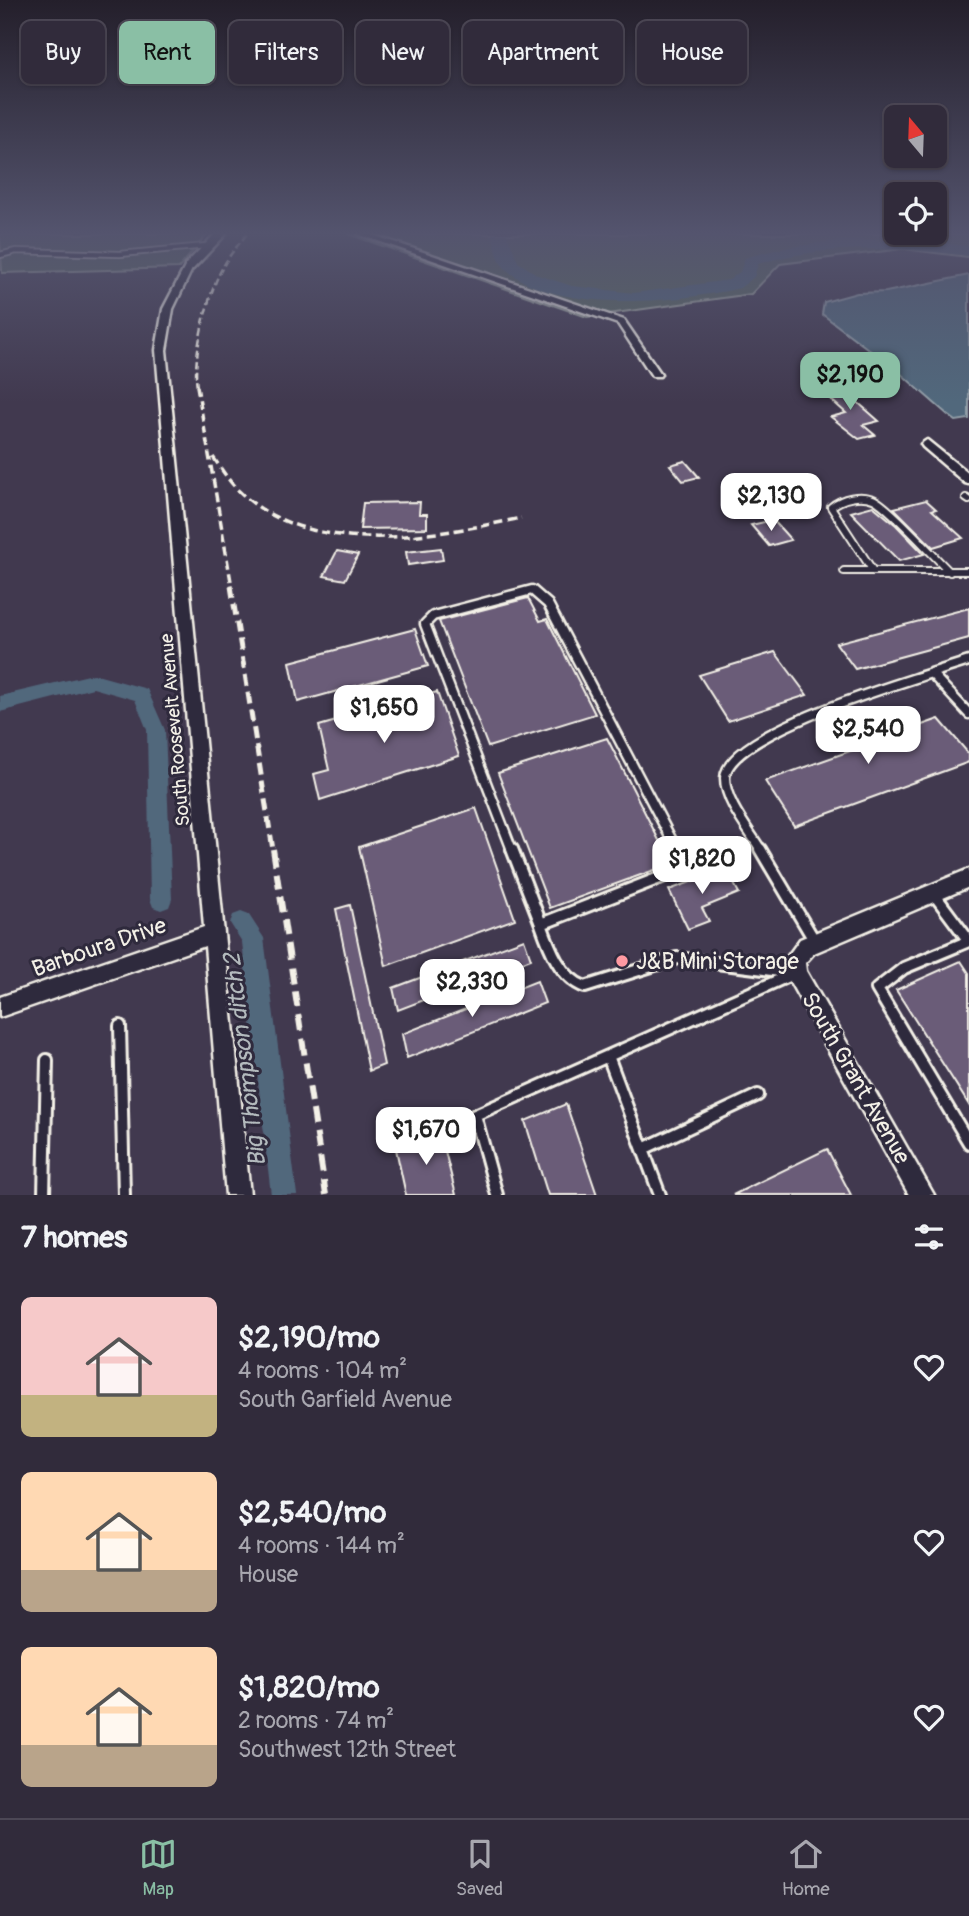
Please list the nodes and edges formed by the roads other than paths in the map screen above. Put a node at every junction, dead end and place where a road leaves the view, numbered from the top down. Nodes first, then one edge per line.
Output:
1 (178, 290) edge
2 (526, 290) edge
3 (656, 374) dead end
4 (927, 444) dead end
5 (969, 480) edge
6 (844, 571) dead end
7 (969, 571) edge
8 (873, 572) junction
9 (950, 572) junction
10 (969, 661) edge
11 (931, 673) junction
12 (969, 714) edge
13 (969, 878) edge
14 (933, 893) junction
15 (541, 925) junction
16 (214, 933) junction
17 (969, 941) edge
18 (816, 942) junction
19 (795, 966) junction
20 (0, 1007) edge
21 (120, 1026) dead end
22 (608, 1056) junction
23 (47, 1060) dead end
24 (758, 1095) dead end
25 (969, 1143) edge
26 (643, 1149) junction
27 (44, 1195) edge
28 (124, 1195) edge
29 (238, 1195) edge
30 (497, 1195) edge
31 (660, 1195) edge
32 (922, 1195) edge

1 - 16 street, South Roosevelt Avenue
2 - 3 street
4 - 5 street
6 - 8 lane
7 - 9 lane
8 - 9 lane
8 - 9 lane
10 - 11 lane
11 - 12 lane
11 - 18 lane
13 - 14 street
14 - 17 lane
14 - 18 street
15 - 15 lane
15 - 19 lane
16 - 20 street, Barboura Drive
16 - 29 street, South Roosevelt Avenue
17 - 25 lane
18 - 19 street
19 - 22 lane
19 - 32 street, South Grant Avenue
21 - 28 lane
22 - 26 lane
22 - 30 lane
23 - 27 lane
24 - 26 lane
26 - 31 lane

